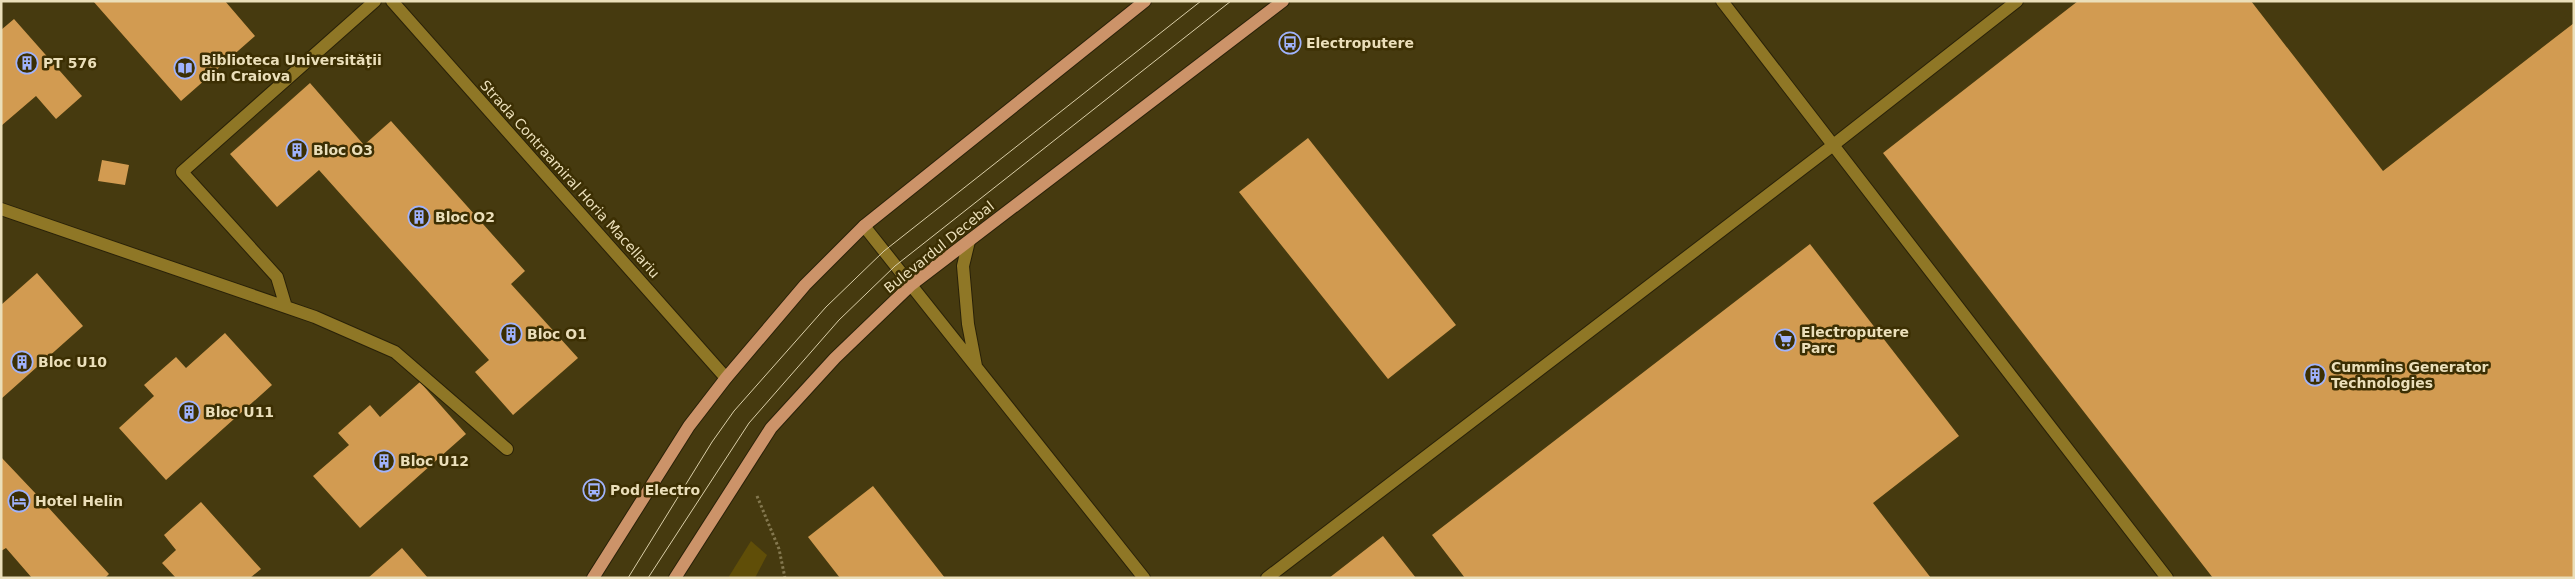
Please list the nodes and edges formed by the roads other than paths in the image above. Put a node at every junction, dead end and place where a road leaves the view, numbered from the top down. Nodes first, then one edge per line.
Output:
1 (375, 1) edge
2 (392, 1) edge
3 (1145, 1) edge
4 (1283, 1) edge
5 (1722, 1) edge
6 (2017, 1) edge
7 (1832, 146) junction
8 (1, 209) edge
9 (864, 226) junction
10 (969, 241) junction
11 (911, 285) junction
12 (286, 307) junction
13 (976, 368) junction
14 (726, 378) junction
15 (507, 450) dead end
16 (593, 578) edge
17 (675, 578) edge
18 (1144, 578) edge
19 (1267, 578) edge
20 (2167, 578) edge

1 - 12 street
2 - 14 street, Strada Contraamiral Horia Macellariu
3 - 9 main road
4 - 10 main road, Bulevardul Decebal
5 - 7 street
6 - 7 street
7 - 19 street
7 - 20 street
8 - 12 street
9 - 11 street
9 - 14 main road
10 - 11 main road, Bulevardul Decebal
10 - 13 street
11 - 13 street
11 - 17 main road, Bulevardul Decebal
12 - 15 street
13 - 18 street
14 - 16 main road

